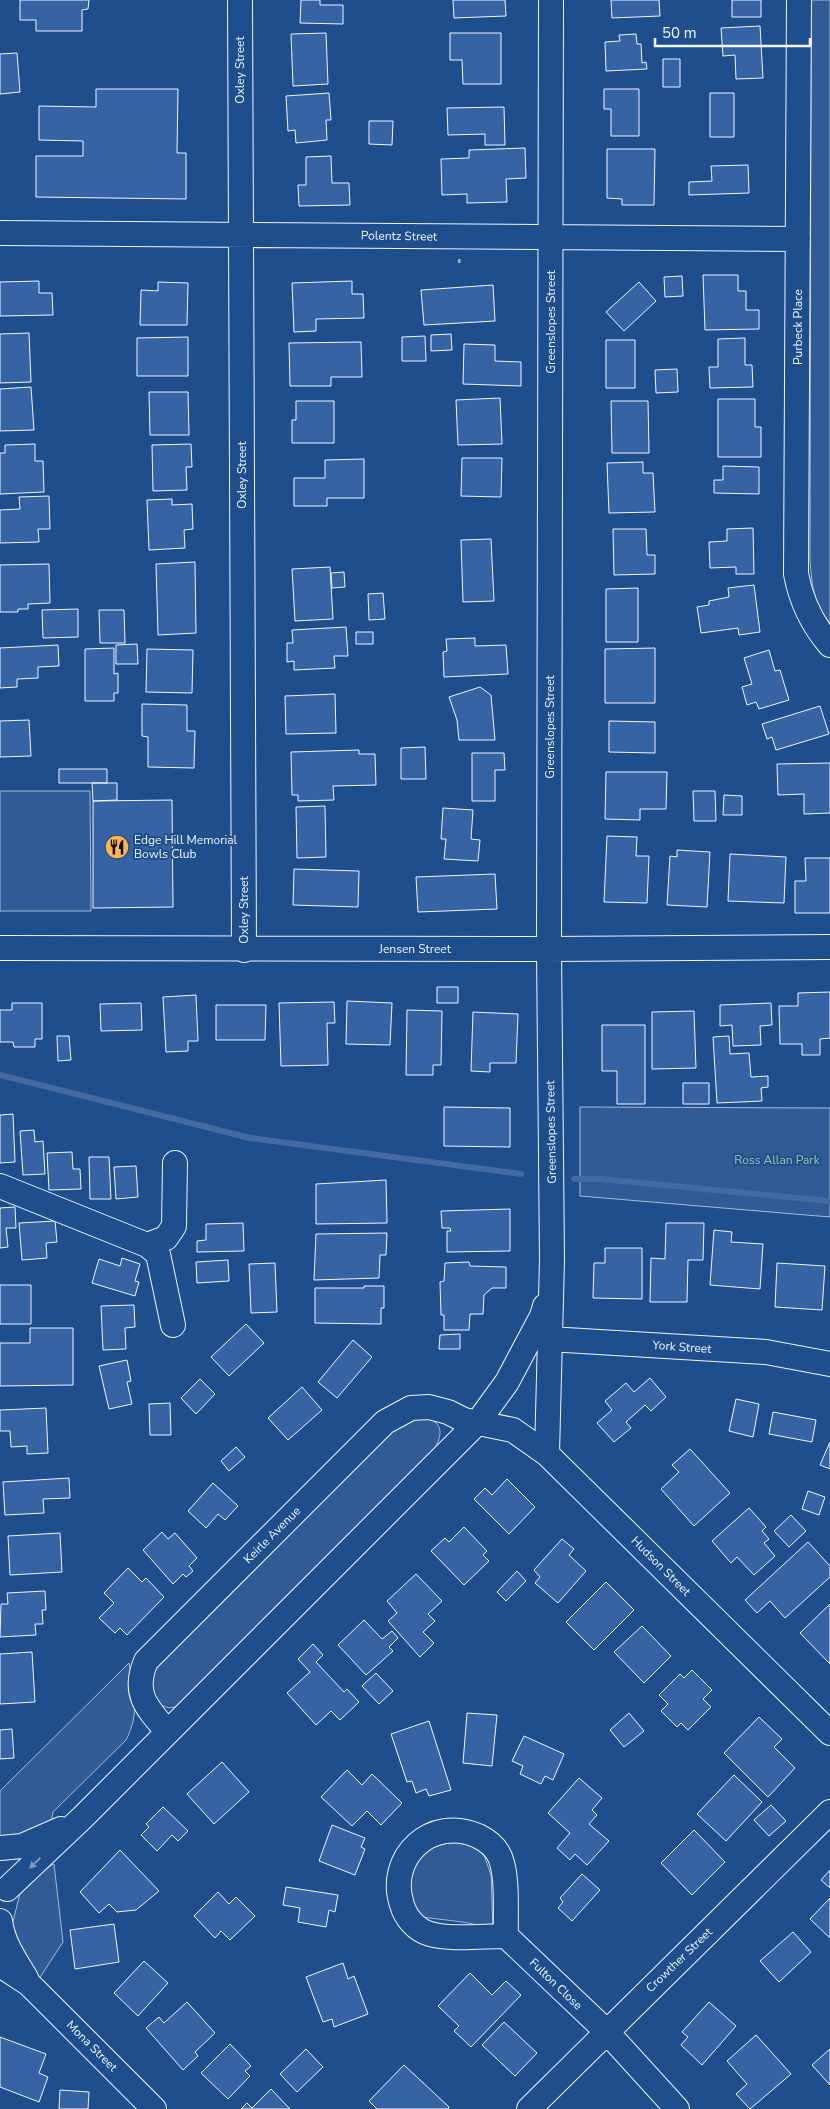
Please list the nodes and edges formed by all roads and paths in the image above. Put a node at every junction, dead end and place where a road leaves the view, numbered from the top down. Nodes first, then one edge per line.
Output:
1 (240, 0) edge
2 (551, 0) edge
3 (799, 0) edge
4 (0, 233) edge
5 (241, 234) junction
6 (552, 238) junction
7 (798, 239) junction
8 (830, 645) edge
9 (830, 947) edge
10 (0, 948) edge
11 (550, 949) junction
12 (244, 950) junction
13 (175, 1163) dead end
14 (0, 1186) edge
15 (147, 1245) junction
16 (173, 1325) dead end
17 (542, 1335) junction
18 (830, 1364) edge
19 (478, 1422) junction
20 (547, 1454) junction
21 (168, 1732) junction
22 (830, 1733) edge
23 (830, 1812) edge
24 (83, 1817) junction
25 (0, 1848) edge
26 (0, 1861) edge
27 (7, 1889) junction
28 (0, 1915) edge
29 (0, 1922) edge
30 (506, 1936) junction
31 (0, 1965) edge
32 (29, 1984) junction
33 (606, 2032) junction
34 (154, 2109) edge
35 (529, 2109) edge
36 (677, 2109) edge

1 - 5 street, Oxley Street
2 - 6 street, Greenslopes Street
3 - 7 street, Purbeck Place
4 - 5 street, Polentz Street
5 - 6 street, Polentz Street
5 - 12 street, Oxley Street
6 - 7 street, Polentz Street
6 - 11 street, Greenslopes Street
7 - 8 street, Purbeck Place
9 - 11 street, Jensen Street
10 - 12 street, Jensen Street
11 - 12 street, Jensen Street
11 - 17 street, Greenslopes Street
13 - 15 street
14 - 15 street
15 - 16 street
17 - 18 street, York Street
17 - 19 street
17 - 20 street
19 - 20 street, Hudson Street
19 - 21 street
19 - 21 street, Keirle Avenue
20 - 22 street, Hudson Street
21 - 24 street
23 - 33 street, Crowther Street
24 - 25 street
24 -> 27 street
26 - 27 street
27 - 28 street
29 - 32 street, Mona Street
30 - 30 street
30 - 33 street, Fulton Close
31 - 32 street, Mona Street
32 - 34 street, Mona Street
33 - 35 street, Crowther Street
33 - 36 street, Fulton Close

